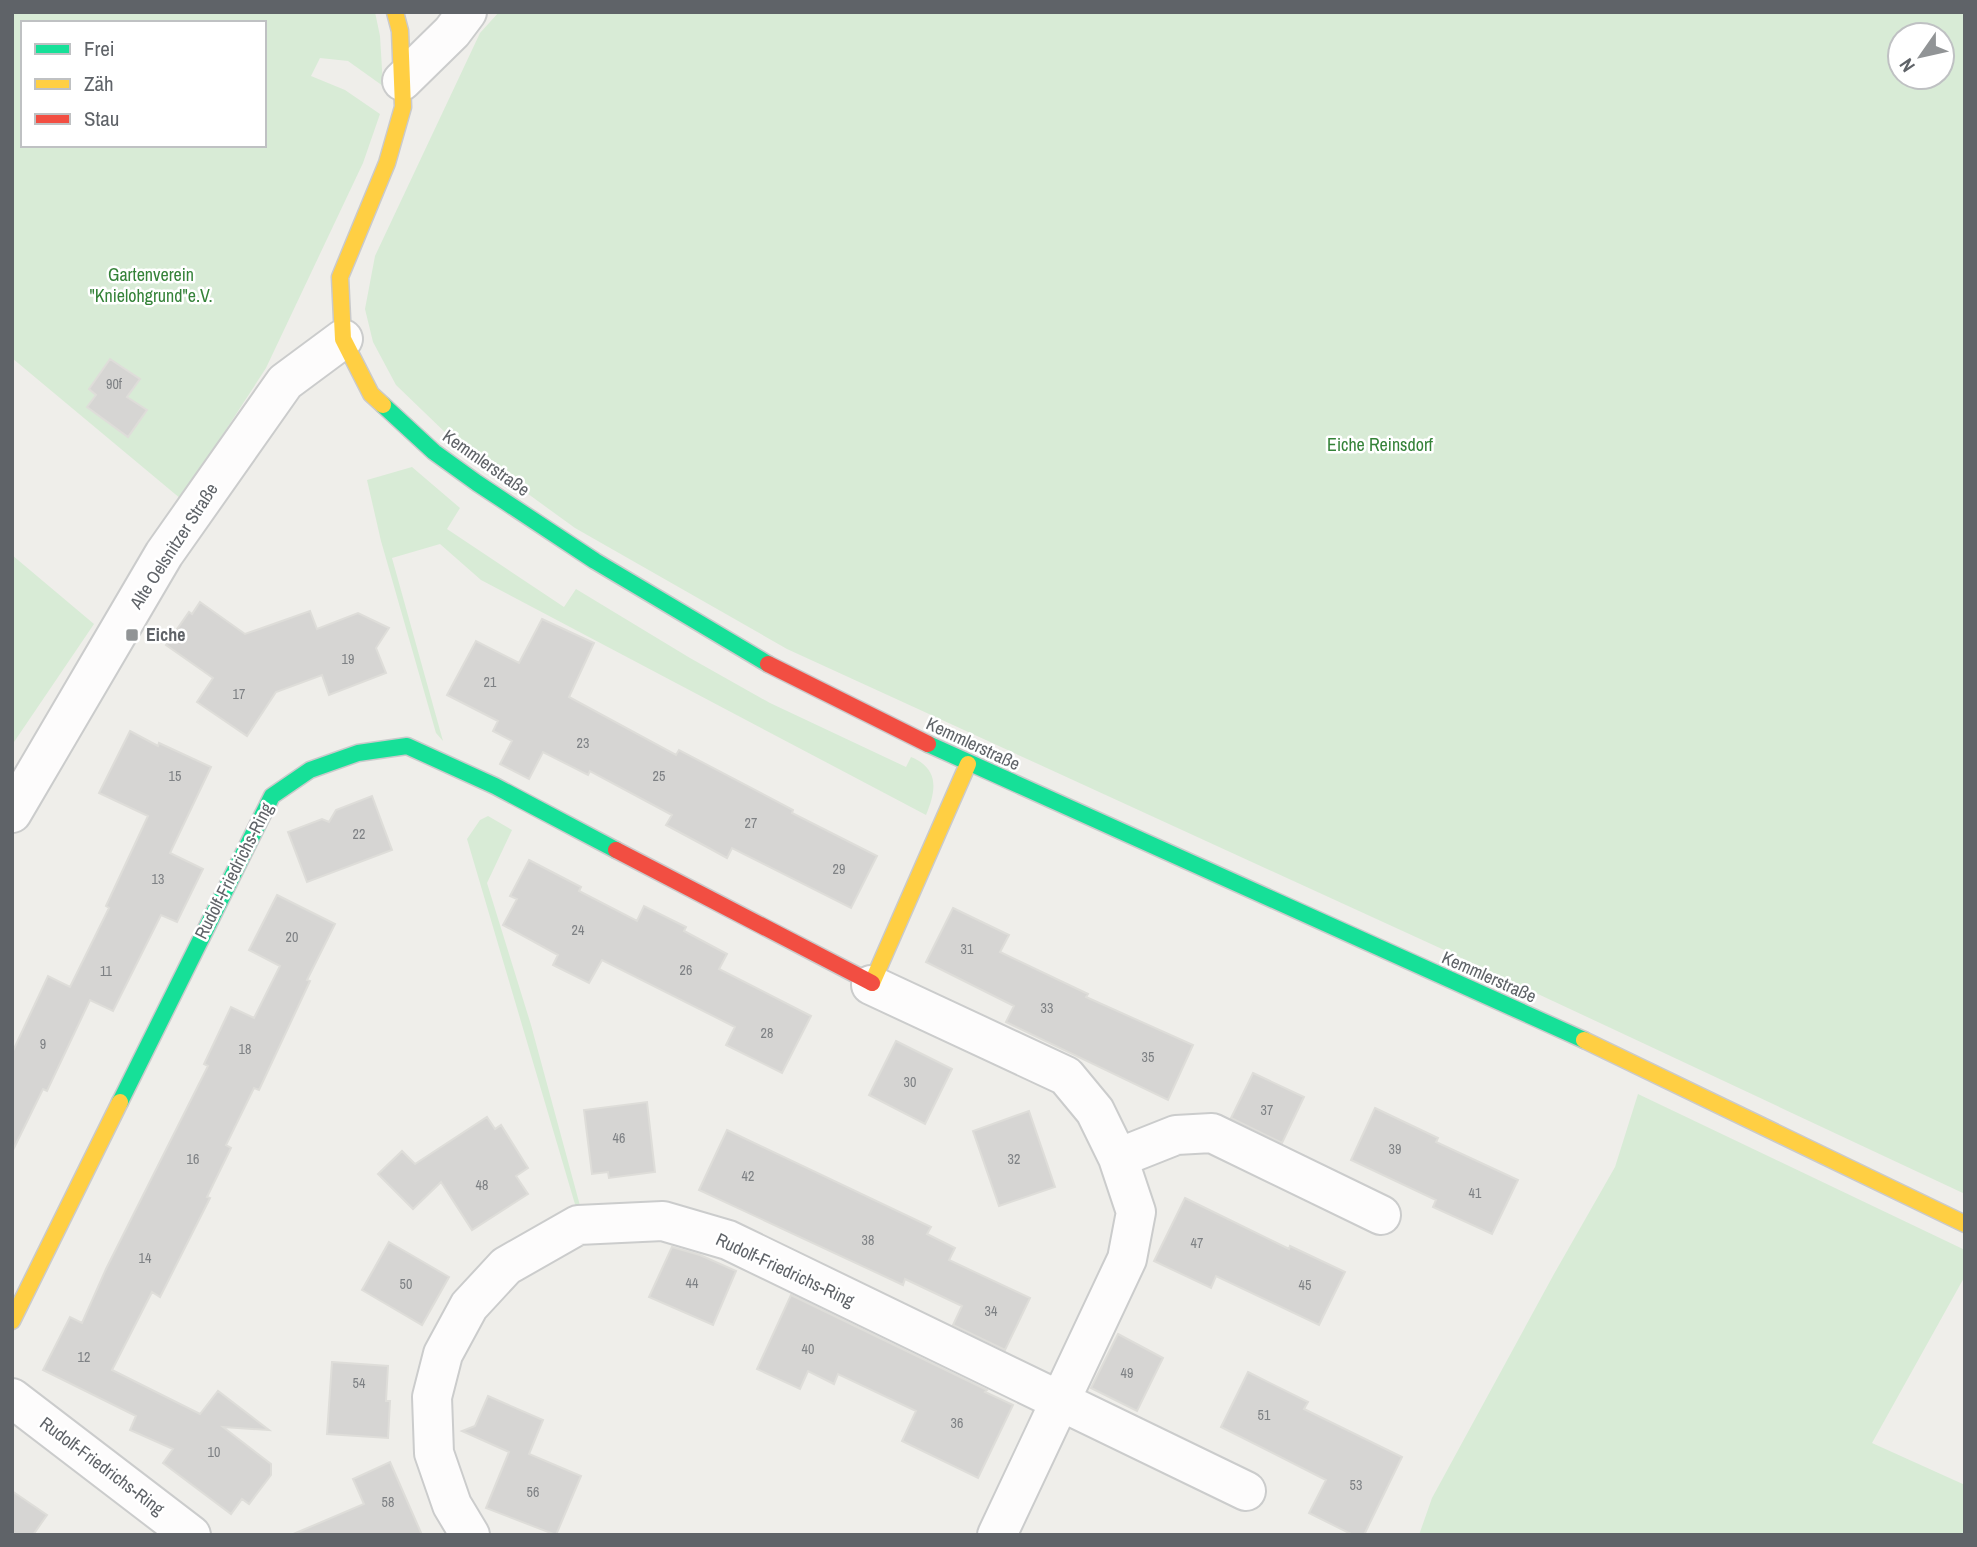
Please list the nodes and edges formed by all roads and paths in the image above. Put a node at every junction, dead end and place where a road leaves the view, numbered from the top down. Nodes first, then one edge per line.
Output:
1 (395, 12) edge
2 (467, 12) edge
3 (402, 81) junction
4 (343, 339) junction
5 (968, 764) junction
6 (12, 813) edge
7 (872, 985) junction
8 (1118, 1158) junction
9 (1381, 1215) dead end
10 (1965, 1224) edge
11 (12, 1321) edge
12 (12, 1398) edge
13 (1060, 1401) junction
14 (1246, 1491) dead end
15 (191, 1535) edge
16 (470, 1535) edge
17 (997, 1535) edge

1 - 3 street, Kemmlerstraße
2 - 3 street
3 - 4 street, Kemmlerstraße
4 - 5 street, Kemmlerstraße
4 - 6 street, Alte Oelsnitzer Straße
5 - 7 street
5 - 10 street, Kemmlerstraße
7 - 8 street, Rudolf-Friedrichs-Ring
7 - 11 street, Rudolf-Friedrichs-Ring
8 - 9 street
8 - 13 street, Rudolf-Friedrichs-Ring
12 - 15 street, Rudolf-Friedrichs-Ring
13 - 14 street, Rudolf-Friedrichs-Ring
13 - 16 street, Rudolf-Friedrichs-Ring
13 - 17 street, Rudolf-Friedrichs-Ring

